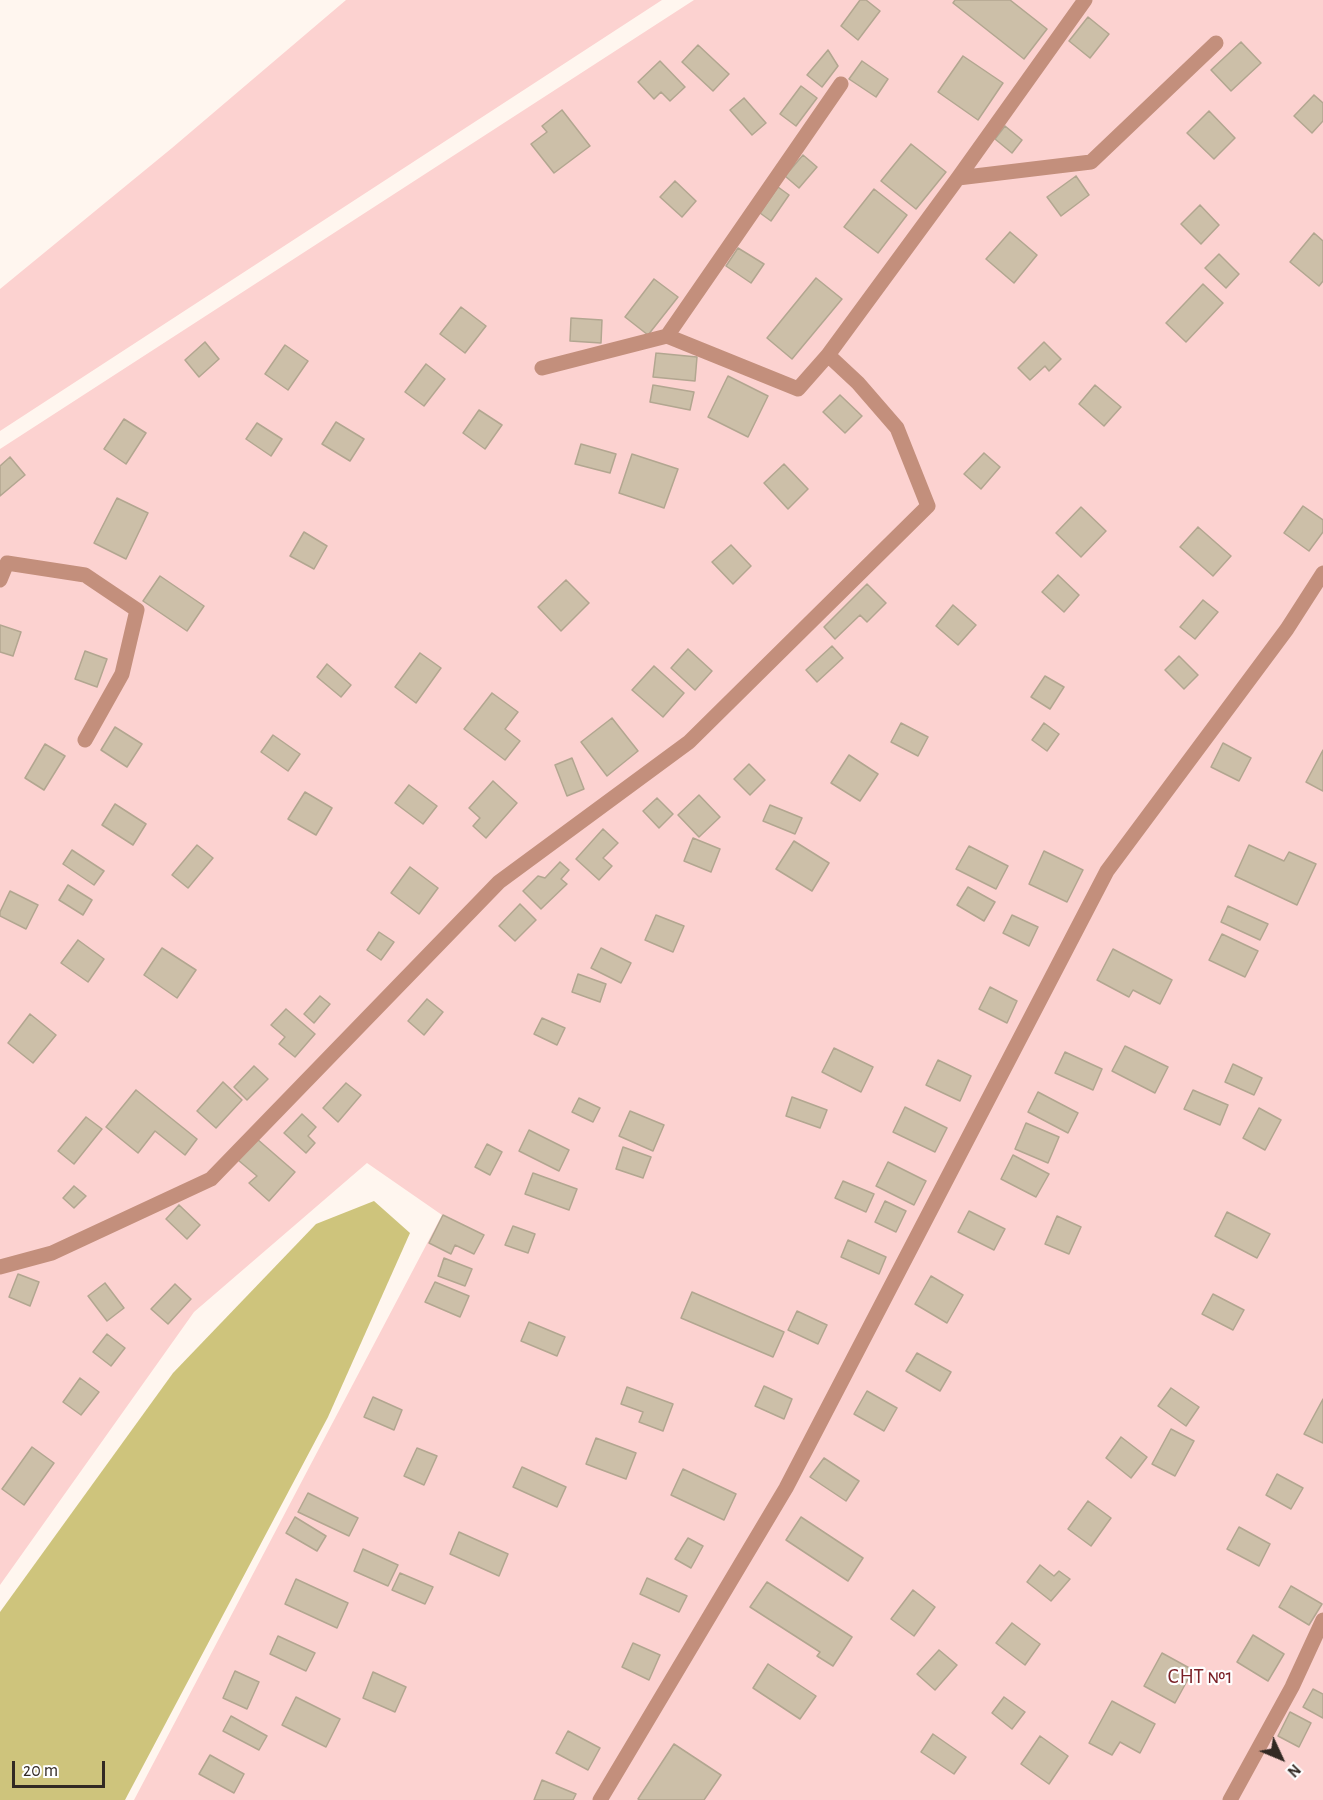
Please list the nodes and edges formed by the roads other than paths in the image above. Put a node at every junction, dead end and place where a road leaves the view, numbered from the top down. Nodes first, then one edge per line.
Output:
1 (1085, 0) edge
2 (1216, 43) dead end
3 (842, 84) dead end
4 (958, 178) junction
5 (667, 336) junction
6 (828, 355) junction
7 (542, 368) dead end
8 (1323, 573) edge
9 (0, 580) edge
10 (85, 740) dead end
11 (0, 1267) edge
12 (1323, 1620) edge
13 (600, 1800) edge
14 (1230, 1800) edge

1 - 4 street
2 - 4 street
3 - 5 street
4 - 6 street
5 - 6 street
5 - 7 street
6 - 11 street
8 - 13 street
9 - 10 street
12 - 14 street

